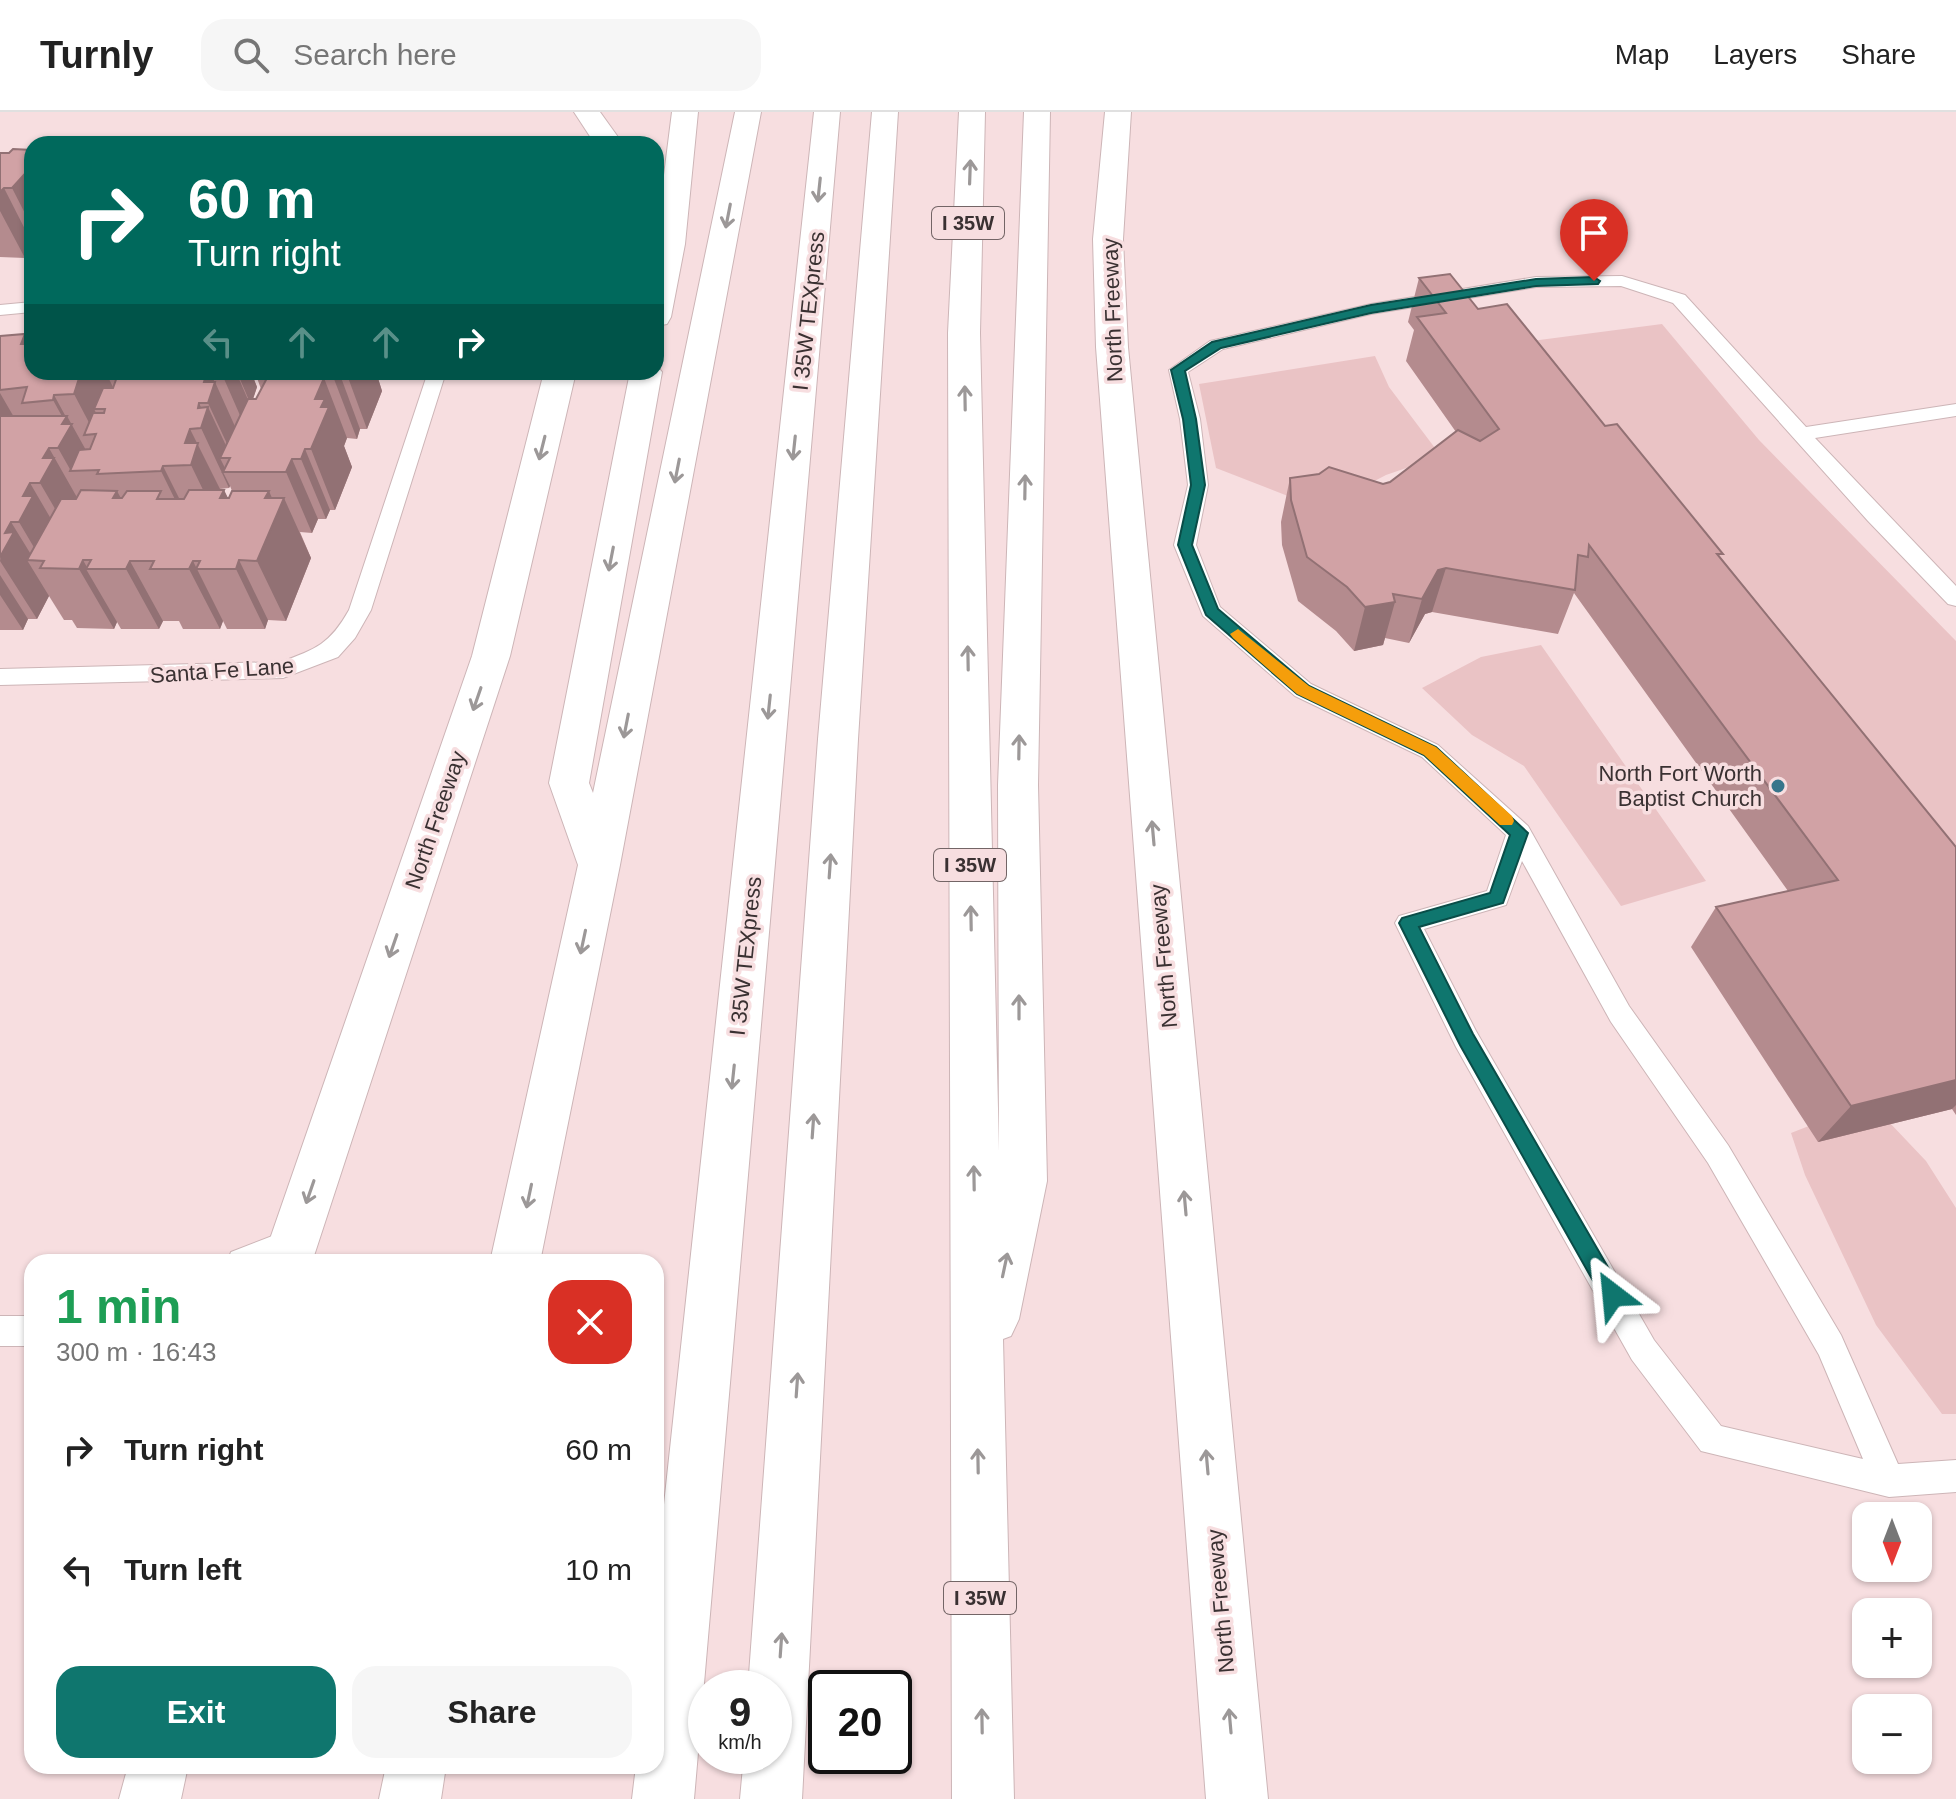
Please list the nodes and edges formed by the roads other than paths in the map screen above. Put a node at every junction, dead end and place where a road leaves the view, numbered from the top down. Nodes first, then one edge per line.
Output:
1 (587, 112) edge
2 (613, 112) edge
3 (685, 112) edge
4 (748, 112) edge
5 (827, 112) edge
6 (885, 112) edge
7 (972, 112) edge
8 (1037, 112) edge
9 (1118, 112) edge
10 (606, 136) edge
11 (612, 136) edge
12 (664, 275) edge
13 (24, 308) edge
14 (0, 310) edge
15 (434, 380) edge
16 (558, 380) edge
17 (645, 380) edge
18 (1956, 410) edge
19 (1801, 434) junction
20 (1956, 599) edge
21 (0, 677) edge
22 (1519, 833) junction
23 (599, 865) junction
24 (290, 1252) edge
25 (517, 1254) edge
26 (0, 1331) edge
27 (24, 1331) edge
28 (977, 1396) junction
29 (1956, 1476) edge
30 (1889, 1481) junction
31 (779, 1670) edge
32 (156, 1774) edge
33 (415, 1774) edge
34 (773, 1774) edge
35 (150, 1799) edge
36 (410, 1799) edge
37 (663, 1799) edge
38 (771, 1799) edge
39 (983, 1799) edge
40 (1237, 1799) edge

1 - 10 main road
2 - 11 main road
3 - 12 main road
4 -> 23 main road
5 -> 37 main road, I 35W TEXpress
31 -> 6 main road
28 -> 7 main road, I 35W
28 -> 8 main road
40 -> 9 main road, North Freeway
13 - 14 lane
15 - 21 lane, Santa Fe Lane
16 -> 24 main road, North Freeway
17 -> 23 main road
18 - 19 lane
19 - 20 lane
19 - 22 lane
22 - 30 lane
22 - 30 lane
23 -> 25 main road
26 - 27 lane
39 -> 28 main road, I 35W
29 - 30 lane
32 - 35 main road
33 - 36 main road
34 - 38 main road

